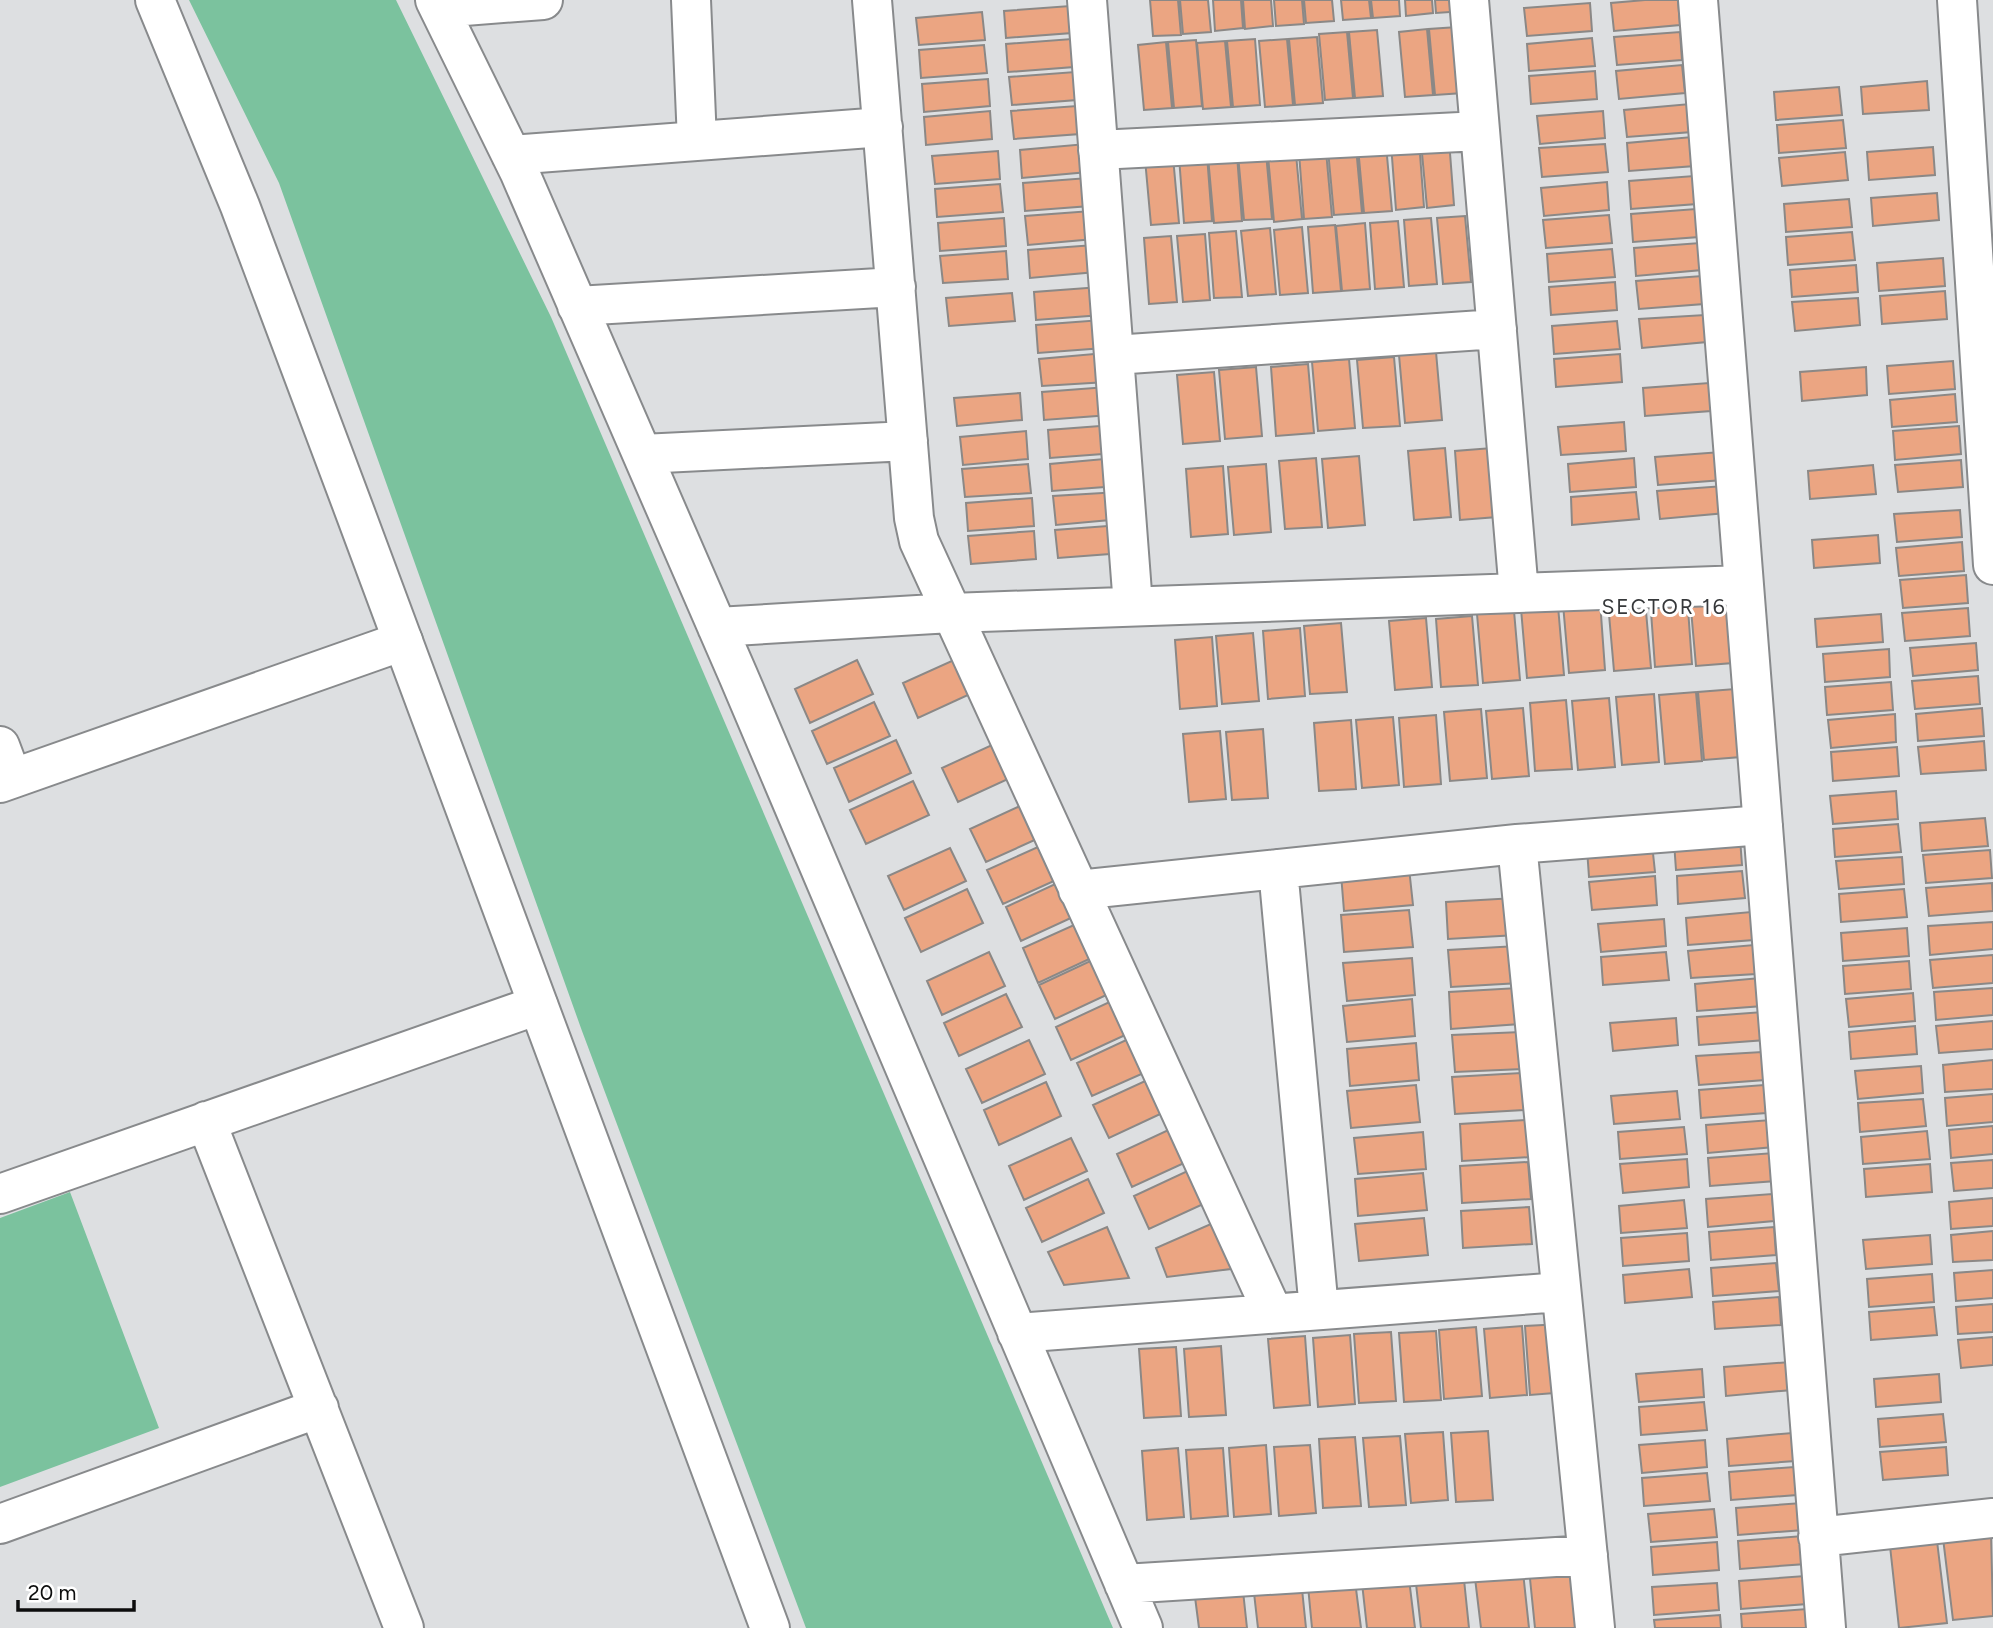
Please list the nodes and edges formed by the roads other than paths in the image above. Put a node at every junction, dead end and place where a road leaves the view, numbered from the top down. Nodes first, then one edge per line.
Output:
1 (155, 0) edge
2 (543, 0) edge
3 (691, 0) edge
4 (872, 0) edge
5 (1087, 0) edge
6 (1469, 0) edge
7 (1698, 0) edge
8 (1957, 0) edge
9 (437, 4) edge
10 (883, 127) junction
11 (1480, 131) junction
12 (697, 141) junction
13 (1098, 150) junction
14 (511, 155) junction
15 (896, 287) junction
16 (577, 306) junction
17 (1497, 329) junction
18 (1114, 355) junction
19 (908, 441) junction
20 (642, 454) junction
21 (1993, 565) edge
22 (1744, 586) junction
23 (1519, 593) junction
24 (1133, 606) junction
25 (951, 613) junction
26 (717, 627) junction
27 (403, 641) junction
28 (4, 769) edge
29 (1763, 825) junction
30 (1517, 845) junction
31 (1278, 869) junction
32 (1078, 890) junction
33 (538, 1005) junction
34 (206, 1121) junction
35 (0, 1194) edge
36 (1561, 1292) junction
37 (1319, 1310) junction
38 (1273, 1313) junction
39 (1017, 1332) junction
40 (318, 1408) junction
41 (1993, 1518) edge
42 (0, 1524) edge
43 (1818, 1537) junction
44 (1588, 1555) junction
45 (1124, 1584) junction
46 (404, 1628) edge
47 (770, 1628) edge
48 (1143, 1628) edge
49 (1595, 1628) edge
50 (1826, 1628) edge

1 - 27 street
2 - 9 street
3 - 12 street
4 - 10 street
5 - 13 street
6 - 11 street
7 - 22 street
8 - 21 street
9 - 14 street
10 - 12 street
10 - 15 street
11 - 13 street
11 - 17 street
12 - 14 street
13 - 18 street
14 - 16 street
15 - 16 street
15 - 19 street
16 - 20 street
17 - 18 street
17 - 23 street
18 - 24 street
19 - 20 street
19 - 25 street
20 - 26 street
22 - 23 street
22 - 29 street
23 - 24 street
24 - 25 street
25 - 26 street
25 - 32 street
26 - 39 street
27 - 28 street
27 - 33 street
29 - 30 street
29 - 43 street
30 - 31 street
30 - 36 street
31 - 32 street
31 - 37 street
32 - 38 street
33 - 34 street
33 - 47 street
34 - 35 street
34 - 40 street
36 - 37 street
36 - 44 street
37 - 38 street
38 - 39 street
39 - 45 street
40 - 42 street
40 - 46 street
41 - 43 street
43 - 50 street
44 - 45 street
44 - 49 street
45 - 48 street

